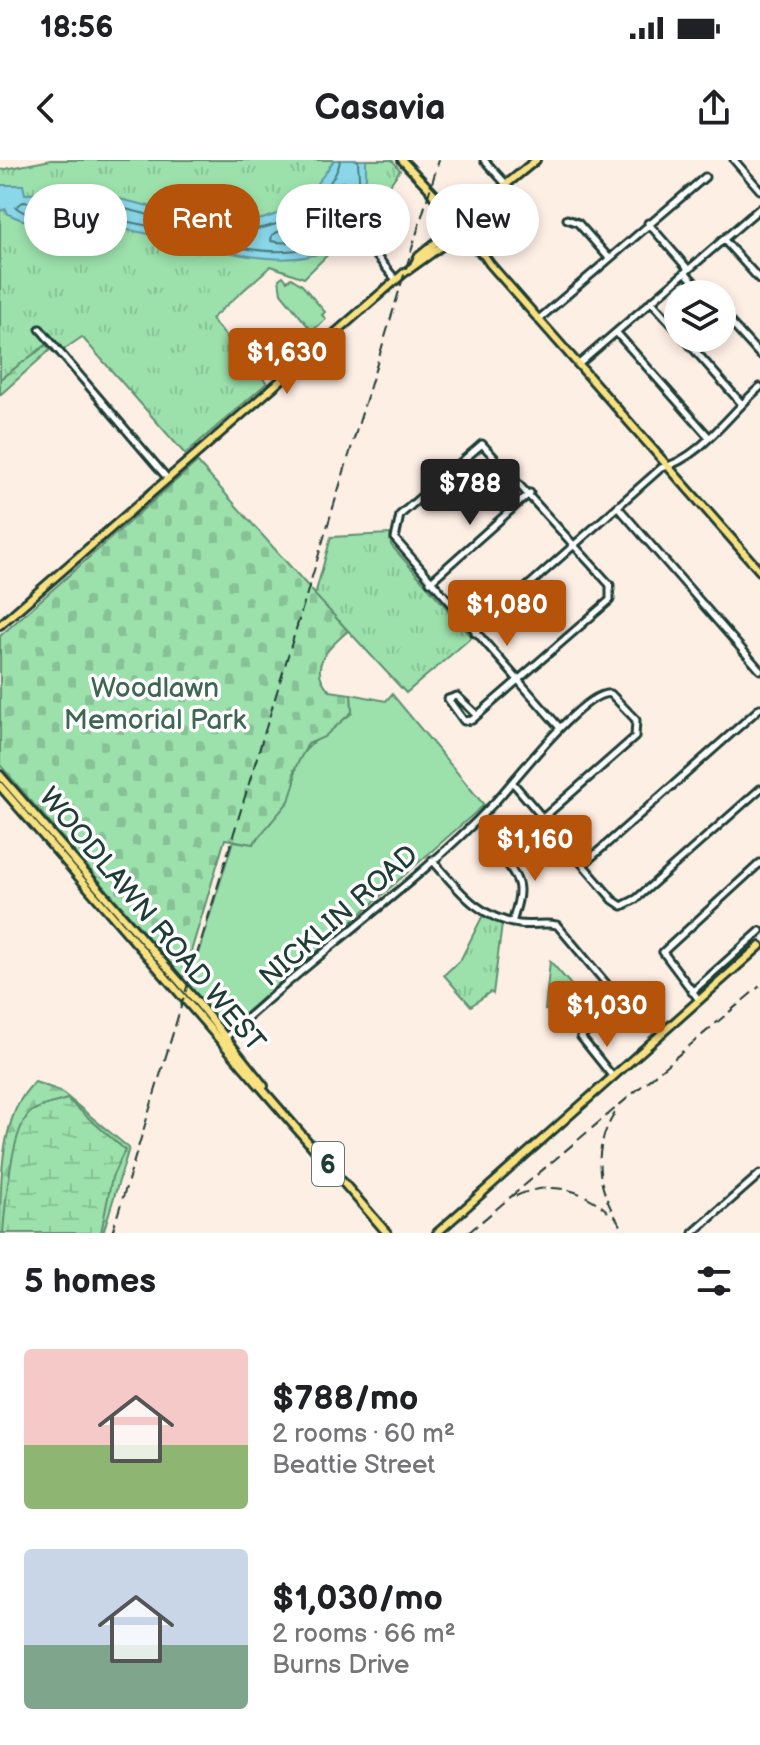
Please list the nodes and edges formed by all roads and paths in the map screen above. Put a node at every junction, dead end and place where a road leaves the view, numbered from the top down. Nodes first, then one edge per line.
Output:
1 (402, 160) edge
2 (484, 160) edge
3 (536, 160) edge
4 (734, 160) edge
5 (705, 177) dead end
6 (505, 184) edge
7 (509, 184) edge
8 (426, 187) edge
9 (760, 190) edge
10 (760, 208) edge
11 (567, 219) dead end
12 (648, 223) junction
13 (724, 240) junction
14 (377, 256) edge
15 (429, 256) edge
16 (484, 256) edge
17 (609, 258) junction
18 (687, 270) junction
19 (396, 280) junction
20 (694, 280) edge
21 (760, 280) edge
22 (651, 301) junction
23 (664, 315) edge
24 (539, 319) junction
25 (736, 328) edge
26 (40, 329) dead end
27 (616, 332) junction
28 (696, 352) edge
29 (760, 355) edge
30 (579, 364) junction
31 (760, 387) edge
32 (741, 403) junction
33 (708, 436) junction
34 (669, 466) junction
35 (168, 479) junction
36 (530, 493) junction
37 (618, 507) junction
38 (574, 544) junction
39 (760, 571) edge
40 (430, 582) junction
41 (0, 625) edge
42 (475, 633) junction
43 (760, 670) edge
44 (517, 681) junction
45 (760, 708) edge
46 (477, 715) junction
47 (560, 728) junction
48 (0, 775) edge
49 (513, 783) junction
50 (0, 786) edge
51 (760, 789) edge
52 (544, 817) junction
53 (500, 855) dead end
54 (432, 860) junction
55 (760, 863) edge
56 (584, 864) junction
57 (512, 923) junction
58 (760, 931) edge
59 (760, 946) edge
60 (692, 992) junction
61 (699, 1000) junction
62 (223, 1039) junction
63 (613, 1077) junction
64 (760, 1174) edge
65 (387, 1233) edge
66 (437, 1233) edge
67 (693, 1233) edge

1 - 8 main road
2 - 6 street
3 - 7 main road
4 - 9 street
5 - 12 street
10 - 13 street
11 - 17 street
12 - 17 street
12 - 18 street
13 - 18 street
13 - 21 street
14 - 19 street
15 - 19 main road
16 - 24 main road
17 - 24 street
18 - 20 street
18 - 22 street
19 - 35 main road
22 - 23 street
22 - 27 street
24 - 30 main road
25 - 29 street
26 - 35 street
27 - 30 street
27 - 33 street
28 - 32 street
30 - 34 main road
31 - 32 street
32 - 33 street
33 - 34 street
34 - 37 street
34 - 39 main road
35 - 41 main road
36 - 38 street
36 - 40 street
36 - 40 street
37 - 38 street
37 - 43 street
38 - 42 street
38 - 44 street
40 - 42 street
42 - 44 street
44 - 46 street
44 - 47 street
45 - 56 street
46 - 46 street
47 - 49 street, NICKLIN ROAD
47 - 52 street, NICKLIN ROAD
48 - 62 main road, WOODLAWN ROAD WEST / 6
49 - 52 street
49 - 54 street, NICKLIN ROAD
50 - 62 main road, WOODLAWN ROAD WEST / 6
51 - 56 street
52 - 56 street
53 - 57 street
54 - 57 street
54 - 62 street, NICKLIN ROAD
55 - 60 street
57 - 63 street
58 - 60 street
59 - 61 main road
60 - 61 street
61 - 63 main road
62 - 65 main road, WOODLAWN ROAD WEST / 6
63 - 66 main road
64 - 67 street

